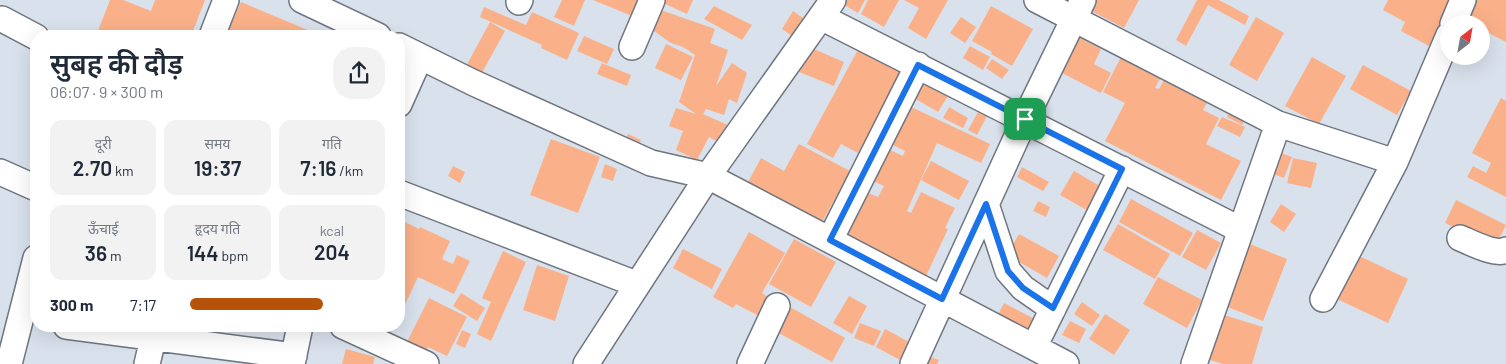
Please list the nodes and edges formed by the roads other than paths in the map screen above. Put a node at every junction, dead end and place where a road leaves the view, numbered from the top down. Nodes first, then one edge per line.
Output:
1 (226, 0) edge
2 (302, 0) edge
3 (652, 0) edge
4 (1037, 0) edge
5 (1463, 0) edge
6 (827, 8) edge
7 (1078, 9) edge
8 (3, 15) edge
9 (1457, 15) edge
10 (214, 30) edge
11 (365, 30) edge
12 (30, 33) edge
13 (632, 47) dead end
14 (410, 52) edge
15 (1440, 56) edge
16 (918, 65) junction
17 (405, 76) edge
18 (1025, 119) junction
19 (1278, 124) junction
20 (1395, 162) junction
21 (1122, 169) junction
22 (0, 172) edge
23 (708, 176) junction
24 (30, 185) edge
25 (405, 195) edge
26 (986, 204) junction
27 (1241, 230) junction
28 (1460, 238) dead end
29 (830, 240) junction
30 (1506, 250) edge
31 (30, 280) edge
32 (636, 284) junction
33 (942, 299) junction
34 (1323, 299) dead end
35 (777, 306) dead end
36 (1053, 308) junction
37 (19, 320) edge
38 (154, 332) edge
39 (299, 332) edge
40 (355, 332) edge
41 (1034, 347) junction
42 (293, 360) edge
43 (9, 364) edge
44 (147, 364) edge
45 (426, 364) edge
46 (586, 364) edge
47 (750, 364) edge
48 (913, 364) edge
49 (1066, 364) edge
50 (1194, 364) edge

1 - 10 street
2 - 11 street
3 - 13 street
4 - 7 street
5 - 9 street
6 - 16 street
6 - 23 street
7 - 18 street
7 - 19 street
8 - 12 street
14 - 17 street
14 - 23 street
15 - 20 street
16 - 18 street
16 - 29 street
18 - 21 street
18 - 26 street
19 - 20 street
19 - 27 street
20 - 34 street
21 - 27 street
21 - 36 street
22 - 24 street
23 - 29 street
23 - 32 street
25 - 32 street
26 - 33 street
26 - 36 street
27 - 50 street
28 - 30 street
29 - 33 street
31 - 37 street
32 - 46 street
33 - 41 street
33 - 48 street
35 - 47 street
36 - 41 street
37 - 43 street
38 - 42 street
38 - 44 street
39 - 42 street
40 - 45 street
41 - 49 street

